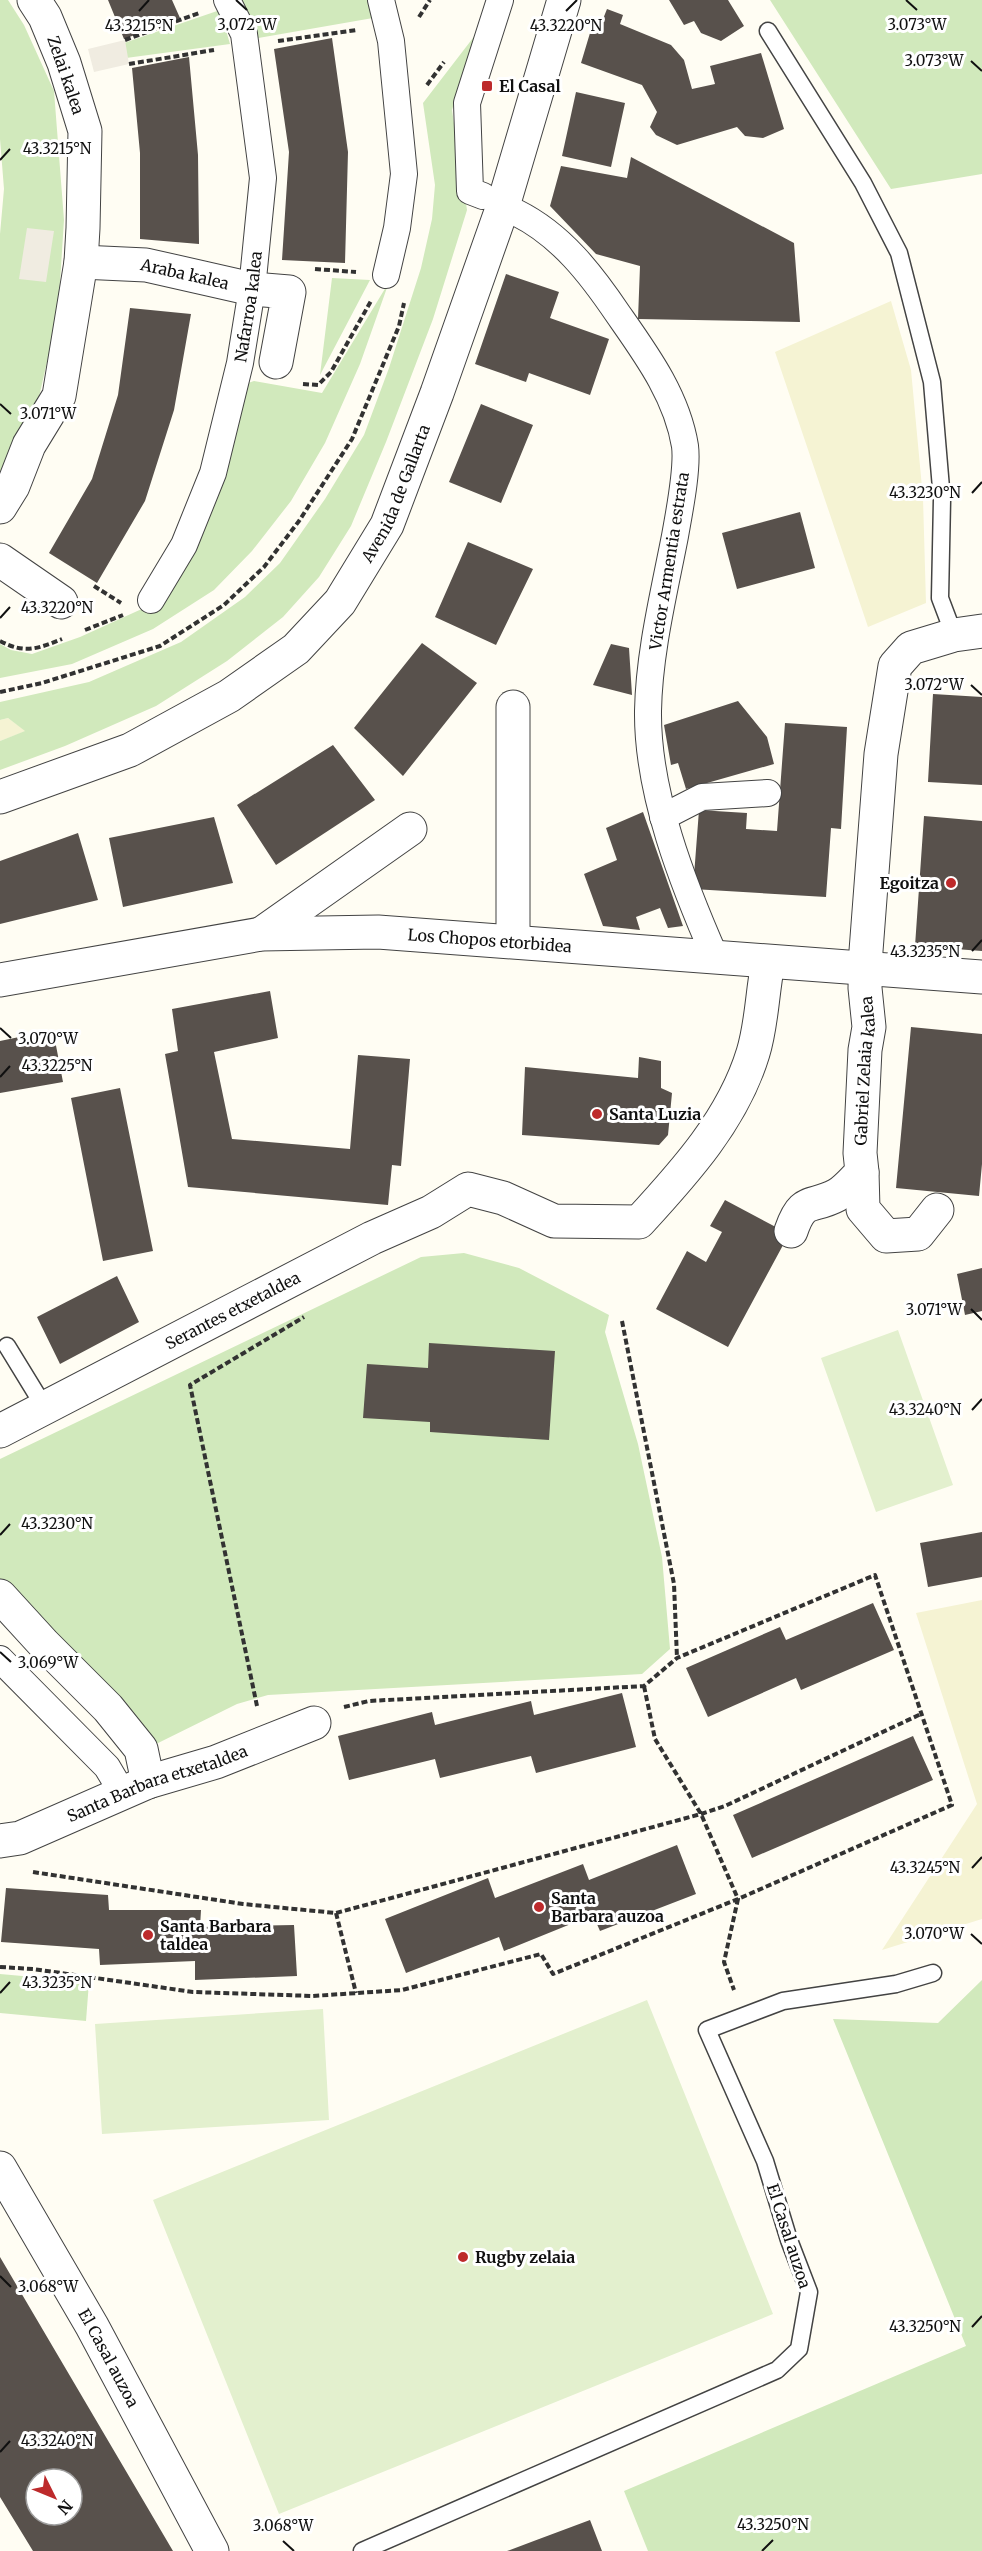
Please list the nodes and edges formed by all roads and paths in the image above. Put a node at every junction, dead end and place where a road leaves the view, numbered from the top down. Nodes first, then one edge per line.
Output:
1 (34, 0) edge
2 (381, 0) edge
3 (500, 0) edge
4 (564, 0) edge
5 (228, 1) edge
6 (387, 25) junction
7 (768, 31) dead end
8 (125, 40) dead end
9 (245, 46) junction
10 (129, 64) dead end
11 (483, 196) dead end
12 (517, 213) dead end
13 (81, 262) junction
14 (309, 268) dead end
15 (386, 275) junction
16 (252, 289) junction
17 (406, 294) dead end
18 (285, 372) joint
19 (0, 507) edge
20 (0, 560) edge
21 (89, 583) dead end
22 (151, 600) dead end
23 (61, 602) dead end
24 (124, 605) dead end
25 (968, 633) edge
26 (0, 692) edge
27 (513, 707) dead end
28 (768, 794) dead end
29 (0, 797) edge
30 (663, 817) junction
31 (410, 829) dead end
32 (261, 934) junction
33 (513, 941) junction
34 (716, 959) junction
35 (768, 963) junction
36 (866, 969) junction
37 (982, 977) edge
38 (0, 980) edge
39 (862, 1172) junction
40 (937, 1210) dead end
41 (790, 1231) dead end
42 (306, 1316) dead end
43 (622, 1320) dead end
44 (6, 1346) dead end
45 (45, 1408) junction
46 (0, 1431) edge
47 (0, 1596) edge
48 (0, 1659) edge
49 (677, 1659) junction
50 (644, 1686) junction
51 (921, 1713) junction
52 (314, 1723) joint
53 (264, 1741) junction
54 (136, 1788) junction
55 (701, 1814) junction
56 (0, 1841) edge
57 (23, 1870) dead end
58 (738, 1899) junction
59 (336, 1913) junction
60 (0, 1967) edge
61 (933, 1973) dead end
62 (357, 1993) junction
63 (743, 2016) junction
64 (0, 2168) edge
65 (212, 2551) edge
66 (362, 2551) edge

1 - 13 street, Zelai kalea
2 - 6 street
3 - 11 street
4 - 29 street, Avenida de Gallarta
5 - 8 path
5 - 9 street, Nafarroa kalea
6 - 9 path
6 - 15 street
7 - 25 lane
9 - 10 path
9 - 16 street, Nafarroa kalea
12 - 30 street, Victor Armentia estrata
13 - 16 street, Araba kalea
13 - 19 street
14 - 15 path
15 - 18 path
16 - 18 street, Araba kalea
16 - 22 street, Nafarroa kalea
17 - 26 path
20 - 23 street
21 - 24 path
25 - 36 street, Gabriel Zelaia kalea
27 - 33 street
28 - 30 street
30 - 34 street, Victor Armentia estrata
31 - 32 street
32 - 33 street, Los Chopos etorbidea
32 - 38 street, Los Chopos etorbidea
33 - 34 street, Los Chopos etorbidea
34 - 35 street, Los Chopos etorbidea
35 - 36 street, Los Chopos etorbidea
35 - 45 street, Serantes etxetaldea
36 - 37 street, Los Chopos etorbidea
36 - 39 street, Gabriel Zelaia kalea
39 - 40 street, Gabriel Zelaia kalea
39 - 41 street
42 - 53 path
43 - 49 path
44 - 45 lane
45 - 46 street, Serantes etxetaldea
47 - 54 street
48 - 54 street
49 - 50 path
49 - 51 path
50 - 52 path
50 - 55 path
51 - 55 path
51 - 58 path
52 - 53 street, Santa Barbara etxetaldea
53 - 54 street, Santa Barbara etxetaldea
54 - 56 street, Santa Barbara etxetaldea
55 - 58 path
55 - 59 path
57 - 59 path
58 - 62 path
58 - 63 path
59 - 62 path
60 - 62 path
61 - 63 lane, El Casal auzoa
63 - 66 lane, El Casal auzoa
64 - 65 street, El Casal auzoa

